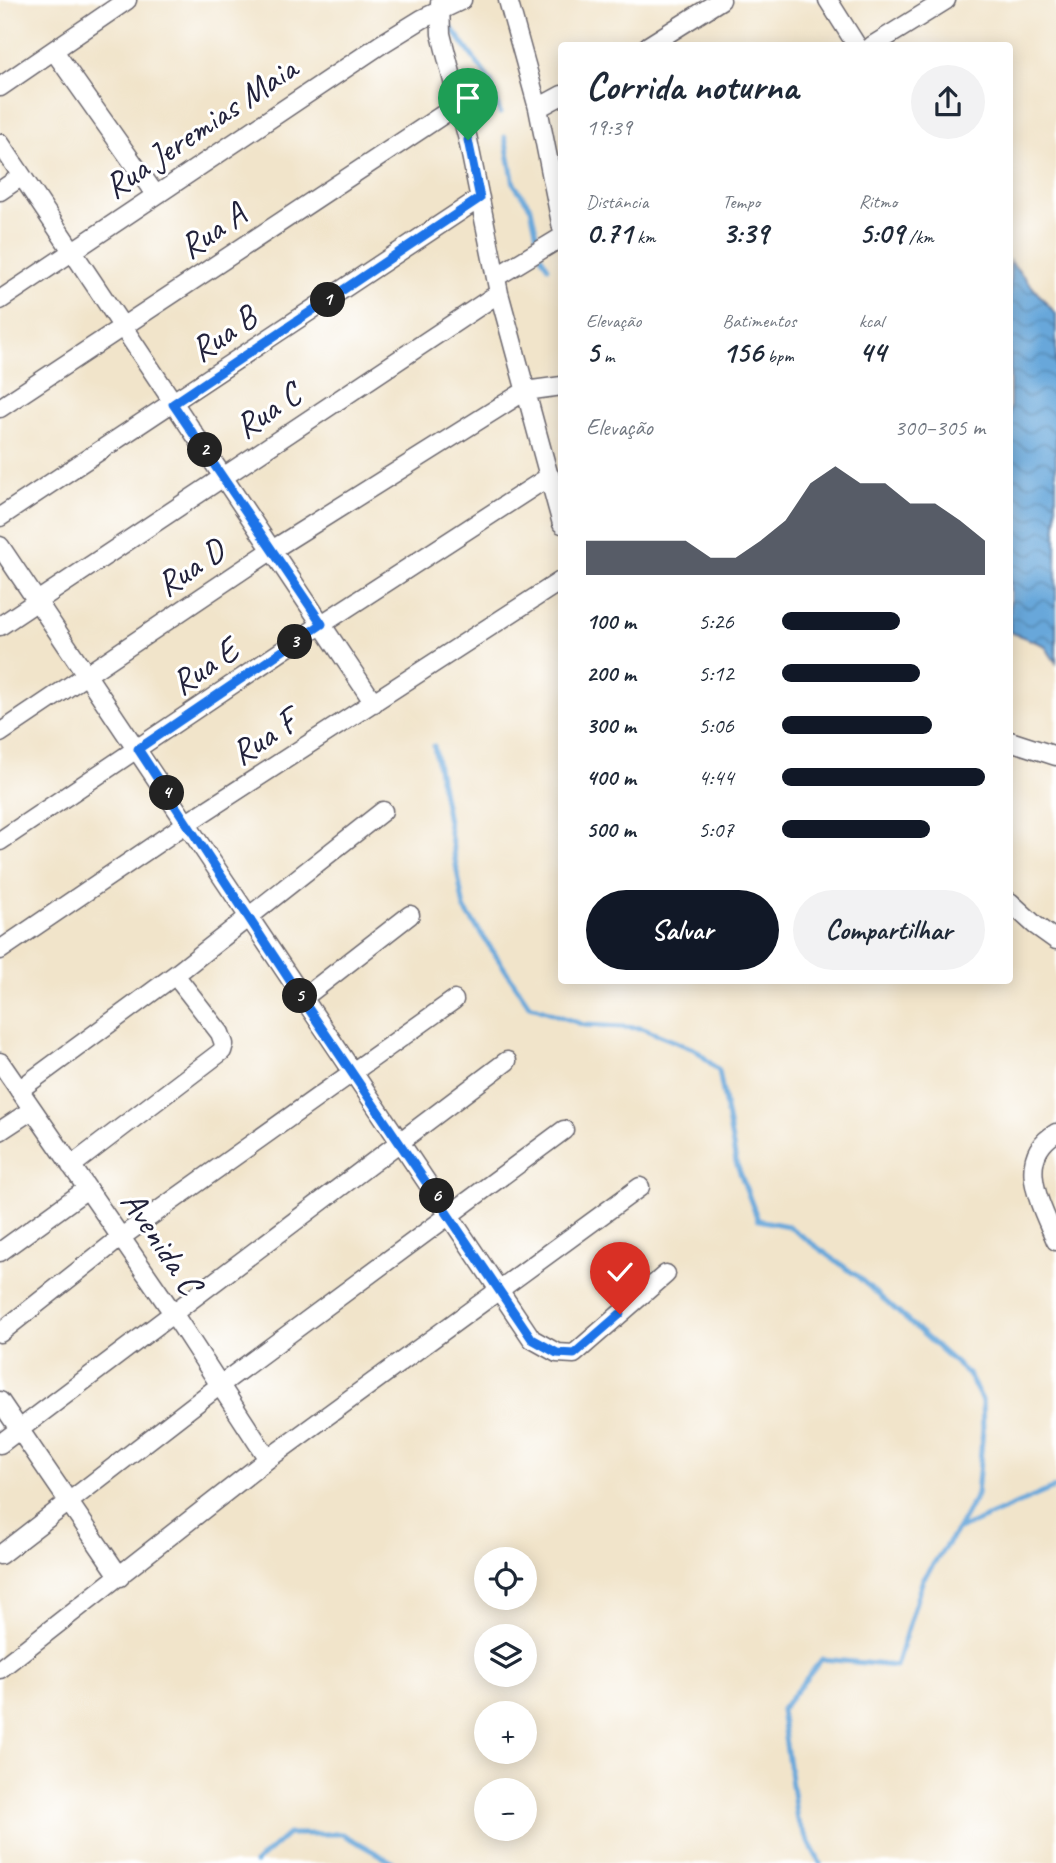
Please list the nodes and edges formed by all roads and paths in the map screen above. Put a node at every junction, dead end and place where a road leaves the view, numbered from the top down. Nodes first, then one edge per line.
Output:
1 (127, 0) edge
2 (463, 0) edge
3 (508, 0) edge
4 (720, 0) edge
5 (828, 0) edge
6 (946, 0) edge
7 (439, 6) edge
8 (654, 42) edge
9 (854, 42) edge
10 (878, 42) edge
11 (54, 51) junction
12 (0, 87) edge
13 (558, 98) edge
14 (458, 104) junction
15 (538, 108) junction
16 (0, 143) edge
17 (22, 176) junction
18 (0, 191) edge
19 (155, 194) junction
20 (480, 198) junction
21 (558, 208) edge
22 (558, 240) edge
23 (73, 250) junction
24 (498, 285) junction
25 (0, 300) edge
26 (123, 328) junction
27 (558, 387) edge
28 (525, 391) junction
29 (173, 404) junction
30 (0, 408) edge
31 (550, 476) junction
32 (223, 478) junction
33 (558, 508) edge
34 (0, 517) edge
35 (0, 546) edge
36 (272, 550) junction
37 (558, 583) edge
38 (37, 601) junction
39 (322, 624) junction
40 (0, 626) edge
41 (87, 675) junction
42 (374, 703) junction
43 (0, 733) edge
44 (1013, 742) edge
45 (138, 749) junction
46 (1056, 756) edge
47 (383, 811) dead end
48 (187, 823) junction
49 (0, 841) edge
50 (1013, 904) edge
51 (410, 915) dead end
52 (248, 918) junction
53 (1056, 940) edge
54 (0, 950) edge
55 (175, 975) junction
56 (302, 999) junction
57 (454, 1000) dead end
58 (508, 1061) dead end
59 (0, 1062) edge
60 (352, 1073) junction
61 (19, 1090) junction
62 (32, 1110) junction
63 (564, 1130) dead end
64 (0, 1131) edge
65 (1056, 1133) edge
66 (399, 1141) junction
67 (71, 1166) junction
68 (640, 1187) dead end
69 (88, 1189) junction
70 (449, 1214) junction
71 (1054, 1232) edge
72 (120, 1238) junction
73 (0, 1252) edge
74 (666, 1274) dead end
75 (498, 1291) junction
76 (173, 1313) junction
77 (0, 1333) edge
78 (220, 1385) junction
79 (0, 1401) edge
80 (20, 1428) junction
81 (0, 1444) edge
82 (268, 1459) junction
83 (70, 1501) junction
84 (0, 1556) edge
85 (120, 1577) junction
86 (0, 1669) edge

1 - 11 street
2 - 7 street, Rua Jeremias Maia
3 - 15 street
4 - 8 street
5 - 9 street
6 - 10 street
7 - 14 street
7 - 19 street, Rua Jeremias Maia
11 - 12 street
11 - 19 street
13 - 15 street
14 - 20 street
14 - 26 street, Rua A
15 - 21 street
16 - 17 street
17 - 18 street
17 - 23 street
19 - 23 street, Rua Jeremias Maia
20 - 24 street
20 - 29 street, Rua B
22 - 24 street, Rua C
23 - 25 street, Rua Jeremias Maia
23 - 26 street
24 - 28 street
24 - 32 street, Rua C
26 - 29 street
26 - 30 street, Rua A
27 - 28 street
28 - 31 street
28 - 36 street, Rua D
29 - 32 street
29 - 34 street, Rua B
31 - 33 street
31 - 39 street, Rua E
32 - 36 street
32 - 38 street, Rua C
35 - 38 street
36 - 39 street
36 - 41 street, Rua D
37 - 42 street, Rua F
38 - 40 street, Rua C
38 - 41 street
39 - 42 street
39 - 45 street, Rua E
41 - 43 street, Rua D
41 - 45 street
42 - 48 street, Rua F
44 - 46 street
45 - 48 street
45 - 49 street, Rua E
47 - 52 street
48 - 52 street
48 - 54 street, Rua F
50 - 53 street
51 - 56 street
52 - 55 street
52 - 56 street
55 - 61 street
55 - 67 street
56 - 60 street
57 - 60 street
58 - 66 street
59 - 61 street, Avenida C
60 - 66 street
60 - 72 street
61 - 62 street, Avenida C
62 - 64 street
62 - 67 street, Avenida C
63 - 70 street
65 - 71 street
66 - 70 street
66 - 76 street
67 - 69 street, Avenida C
68 - 75 street
69 - 72 street, Avenida C
69 - 73 street
70 - 75 street
70 - 78 street
72 - 76 street, Avenida C
72 - 77 street
74 - 75 street
75 - 82 street
76 - 78 street, Avenida C
76 - 80 street
78 - 82 street, Avenida C
78 - 83 street
79 - 80 street
80 - 81 street
80 - 83 street
82 - 85 street
83 - 84 street
83 - 85 street
85 - 86 street

